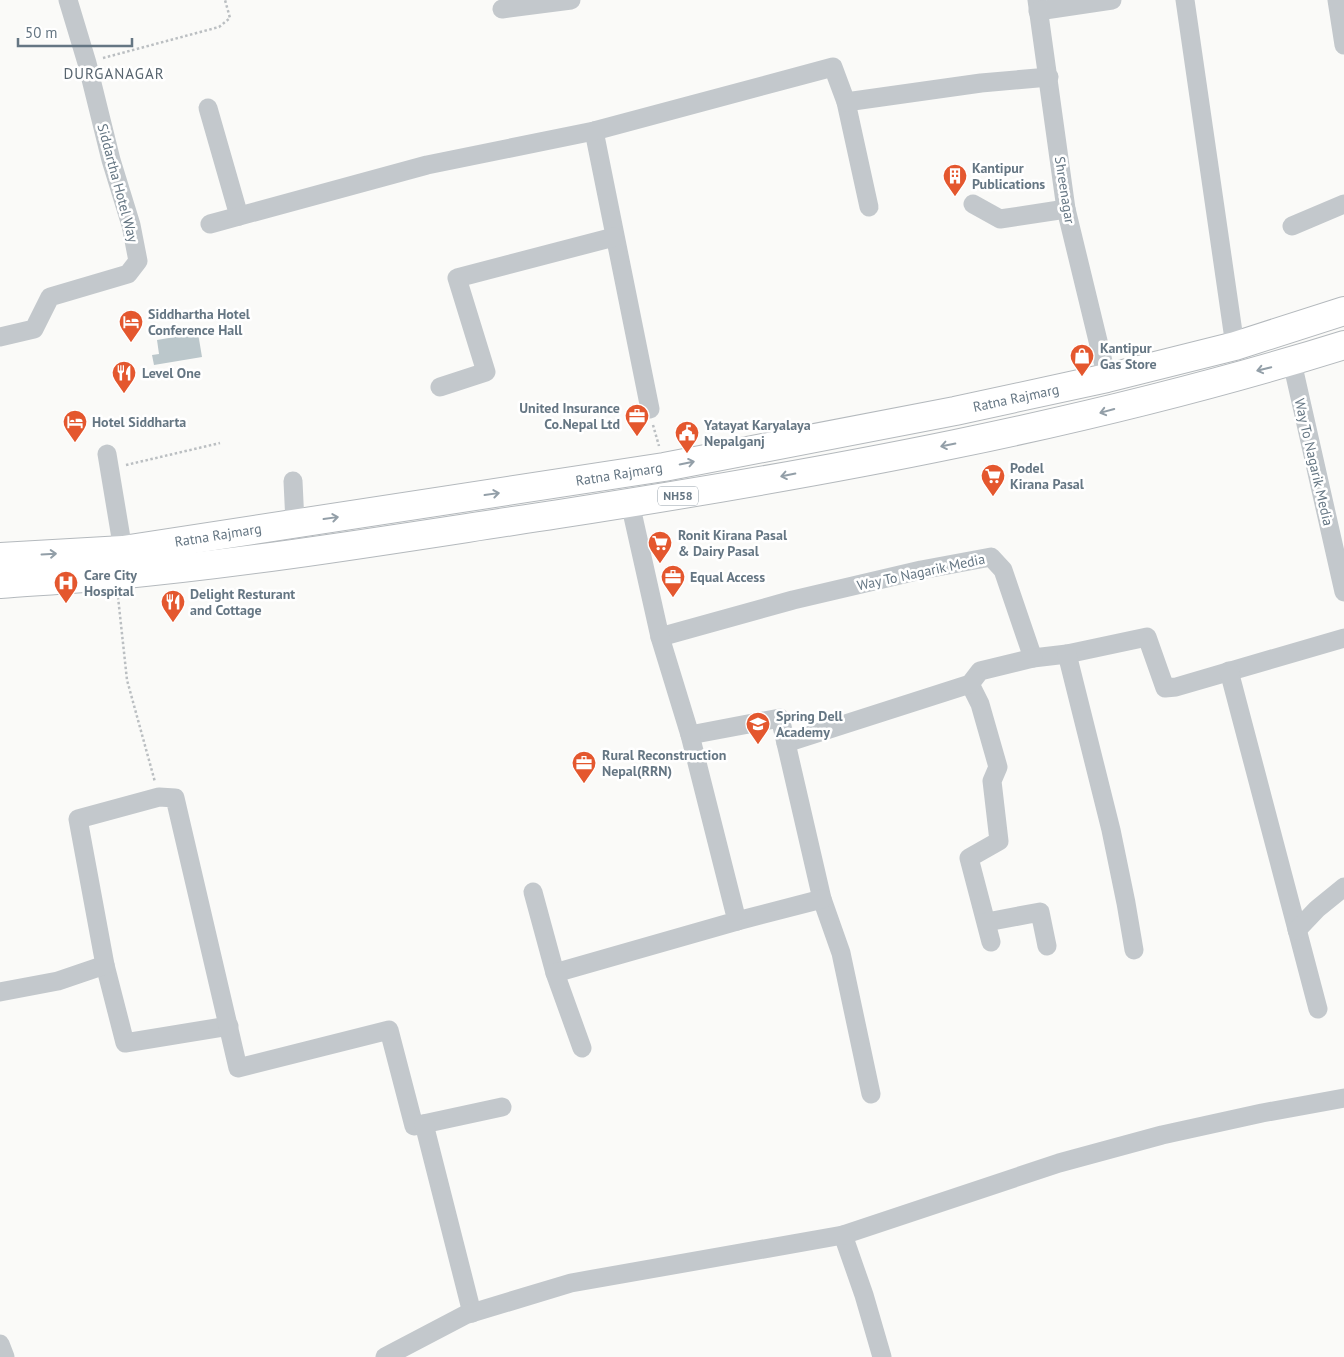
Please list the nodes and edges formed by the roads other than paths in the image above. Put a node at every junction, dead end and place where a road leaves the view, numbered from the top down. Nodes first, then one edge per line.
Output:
1 (68, 0) edge
2 (572, 0) edge
3 (1112, 0) edge
4 (1185, 0) edge
5 (1337, 0) edge
6 (1038, 6) edge
7 (502, 9) dead end
8 (1344, 45) edge
9 (1048, 77) junction
10 (846, 102) junction
11 (208, 108) dead end
12 (594, 131) junction
13 (973, 204) dead end
14 (1344, 204) edge
15 (869, 207) dead end
16 (1066, 209) junction
17 (239, 216) junction
18 (210, 224) dead end
19 (1292, 226) dead end
20 (614, 237) junction
21 (1344, 311) edge
22 (0, 337) edge
23 (1344, 345) edge
24 (1235, 346) junction
25 (1292, 362) junction
26 (1107, 378) junction
27 (440, 386) dead end
28 (650, 409) road end
29 (108, 461) road end
30 (293, 481) dead end
31 (630, 502) junction
32 (295, 523) junction
33 (0, 557) edge
34 (119, 562) junction
35 (0, 584) edge
36 (1344, 589) edge
37 (660, 637) junction
38 (1344, 638) edge
39 (1066, 654) junction
40 (1033, 658) junction
41 (1229, 671) junction
42 (970, 684) junction
43 (690, 735) junction
44 (786, 744) junction
45 (1344, 887) edge
46 (533, 892) dead end
47 (822, 899) junction
48 (737, 921) junction
49 (987, 922) junction
50 (1297, 930) junction
51 (991, 942) dead end
52 (1047, 946) dead end
53 (1134, 950) dead end
54 (105, 965) junction
55 (555, 973) junction
56 (0, 992) edge
57 (1318, 1009) dead end
58 (229, 1026) junction
59 (582, 1048) dead end
60 (871, 1094) dead end
61 (1344, 1098) edge
62 (502, 1107) dead end
63 (424, 1124) junction
64 (843, 1235) junction
65 (472, 1313) junction
66 (0, 1344) edge
67 (5, 1357) edge
68 (385, 1357) edge
69 (882, 1357) edge

1 - 22 street, Siddartha Hotel Way
2 - 7 street
3 - 6 street
4 - 24 street
5 - 8 street
6 - 9 street, Shreenagar
9 - 10 street
9 - 16 street, Shreenagar
10 - 12 street
10 - 15 street
11 - 17 street
12 - 17 street
12 - 20 street
13 - 16 street
14 - 19 street
16 - 26 street, Shreenagar
17 - 18 street
20 - 27 street
20 - 28 street
21 - 24 highway, Ratna Rajmarg / NH58
23 - 25 highway, Ratna Rajmarg / NH58
24 - 26 highway, Ratna Rajmarg / NH58
25 -> 31 highway, Ratna Rajmarg / NH58
25 - 36 street, Way To Nagarik Media
32 -> 26 highway, Ratna Rajmarg / NH58
29 - 34 street
30 - 32 street
31 - 34 highway, Ratna Rajmarg / NH58
31 - 37 street
32 - 34 highway, Ratna Rajmarg / NH58
33 -> 34 highway, Ratna Rajmarg / NH58
34 - 35 highway, Ratna Rajmarg / NH58
37 - 40 street, Way To Nagarik Media
37 - 43 street
38 - 41 street
39 - 40 street
39 - 41 street
39 - 53 street
40 - 42 street
41 - 50 street
42 - 44 street
42 - 49 street
43 - 44 street
43 - 48 street
44 - 47 street
45 - 50 street
46 - 55 street
47 - 48 street
47 - 60 street
48 - 55 street
49 - 51 street
49 - 52 street
50 - 57 street
54 - 56 street
54 - 58 street
54 - 58 street
55 - 59 street
58 - 63 street
61 - 64 street
62 - 63 street
63 - 65 street
64 - 65 street
64 - 69 street
65 - 68 street
66 - 67 street

